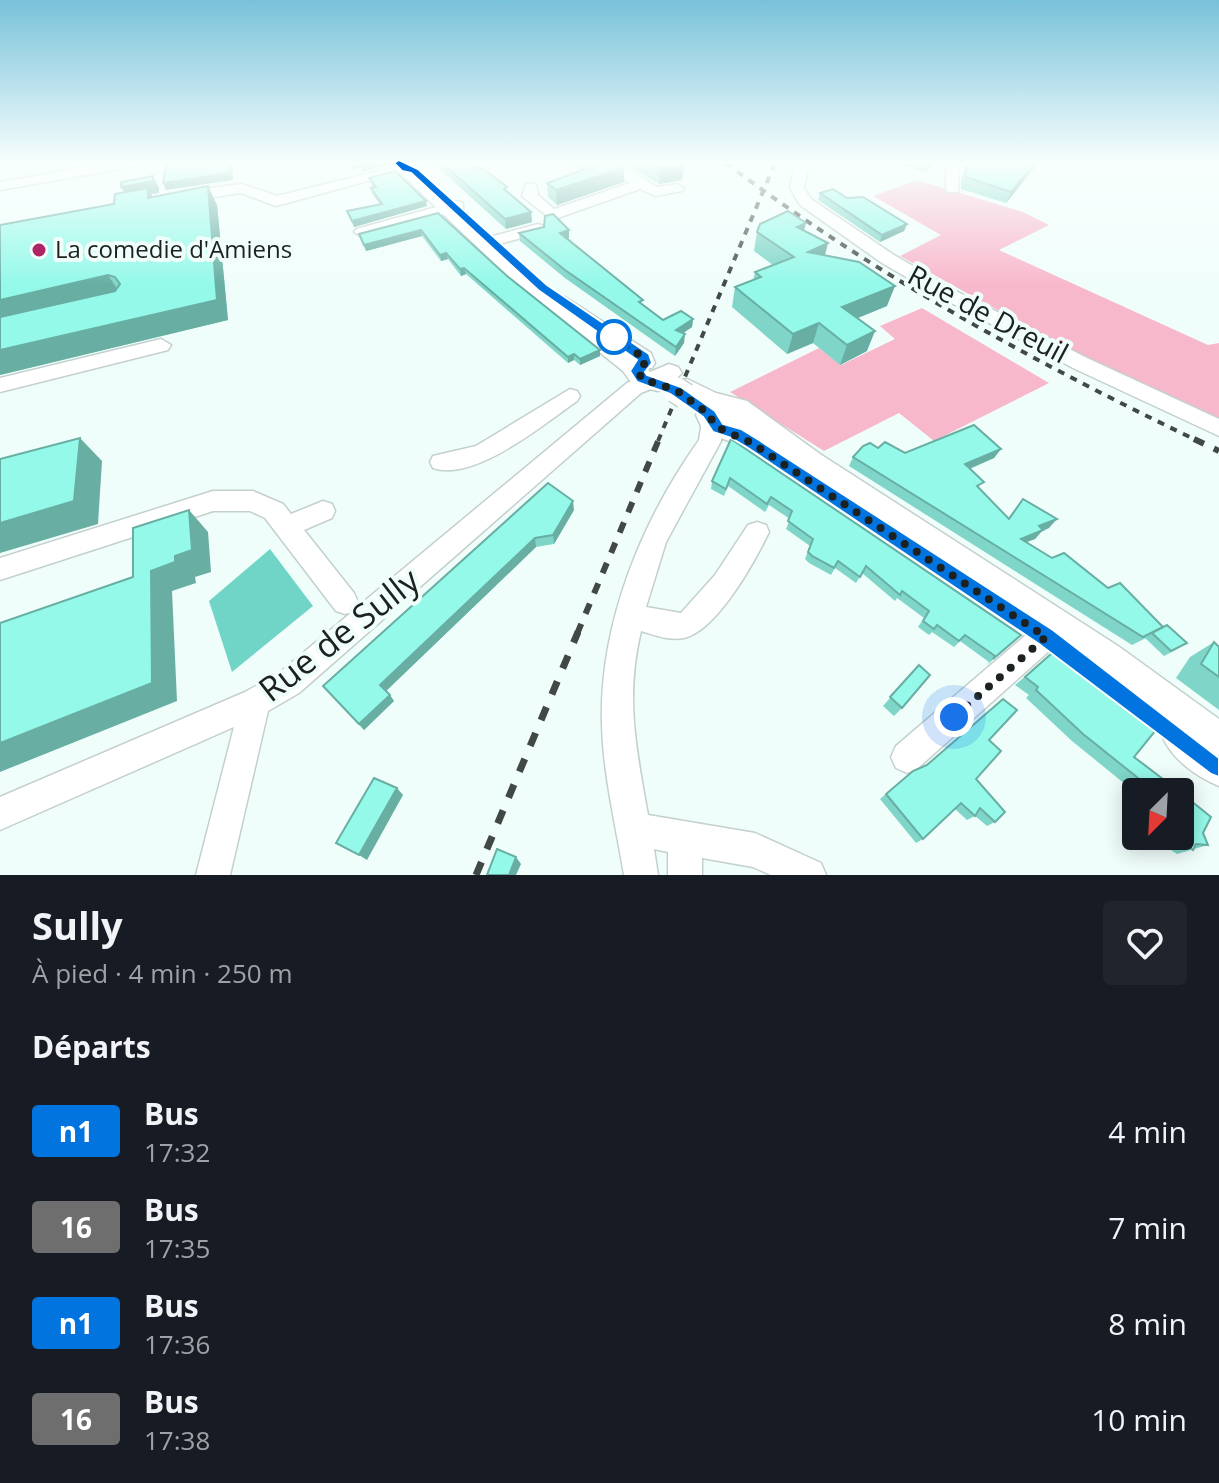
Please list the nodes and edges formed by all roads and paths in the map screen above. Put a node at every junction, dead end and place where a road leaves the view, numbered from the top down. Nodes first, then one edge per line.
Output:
1 (449, 204) edge
2 (539, 204) edge
3 (584, 204) edge
4 (808, 204) edge
5 (453, 208) junction
6 (538, 229) edge
7 (362, 232) edge
8 (490, 242) junction
9 (161, 345) dead end
10 (660, 380) junction
11 (0, 385) edge
12 (570, 396) dead end
13 (724, 423) junction
14 (1219, 428) edge
15 (441, 462) dead end
16 (323, 511) dead end
17 (286, 527) junction
18 (757, 532) dead end
19 (0, 569) edge
20 (345, 602) dead end
21 (631, 615) junction
22 (1051, 631) junction
23 (255, 702) junction
24 (1219, 743) edge
25 (1219, 753) edge
26 (907, 757) dead end
27 (1219, 766) edge
28 (0, 814) edge
29 (634, 829) junction
30 (685, 838) junction
31 (213, 875) edge
32 (641, 875) edge
33 (685, 875) edge
34 (809, 875) edge

1 - 5 main road
2 - 3 street
4 - 14 street, Rue de Dreuil
5 - 7 street
5 - 8 main road
6 - 8 street
8 - 10 main road
9 - 11 street
10 - 13 main road
10 - 23 street, Rue de Sully
12 - 15 street
13 - 21 street
13 - 22 main road
16 - 17 street
17 - 19 street
17 - 20 street
18 - 21 street
21 - 29 street
22 - 24 main road
22 - 25 street
22 - 26 street
22 - 27 main road
23 - 28 street, Rue de Sully
23 - 31 street
29 - 30 street
29 - 32 street
30 - 33 street
30 - 34 street

